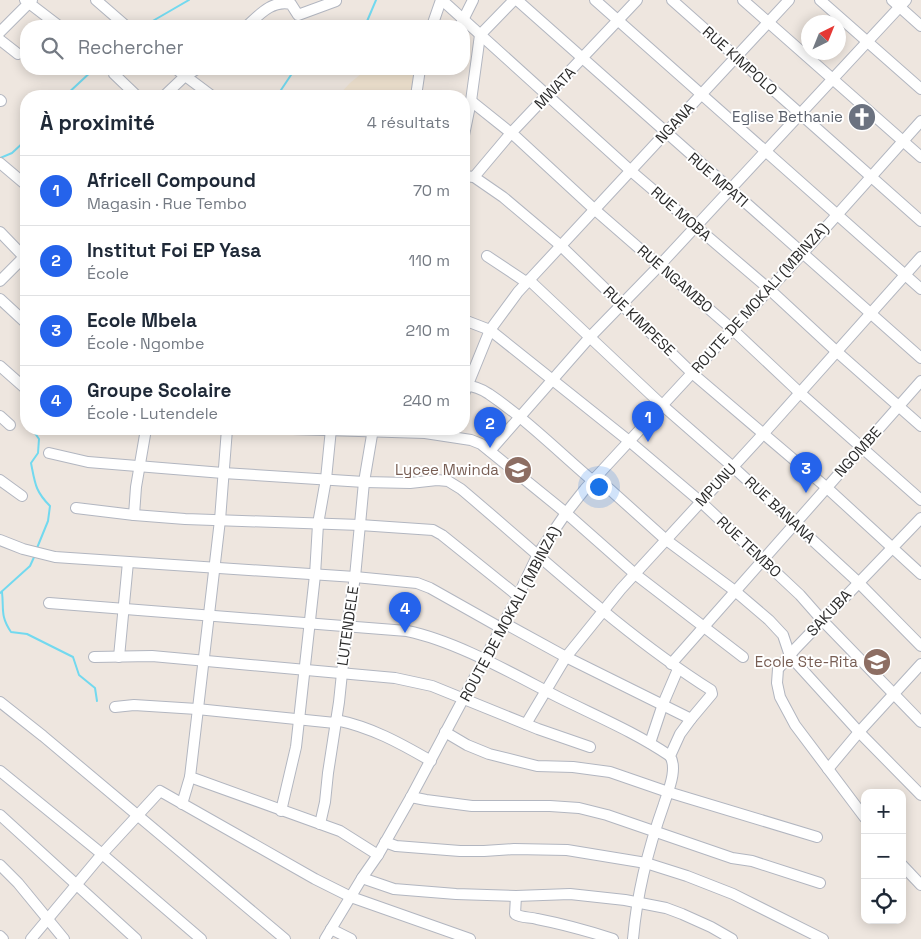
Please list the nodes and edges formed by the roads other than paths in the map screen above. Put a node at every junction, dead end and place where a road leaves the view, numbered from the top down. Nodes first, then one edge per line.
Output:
1 (96, 0) edge
2 (442, 0) edge
3 (473, 0) edge
4 (515, 0) edge
5 (595, 0) edge
6 (637, 0) edge
7 (672, 0) edge
8 (743, 0) edge
9 (789, 0) edge
10 (820, 0) edge
11 (28, 1) edge
12 (336, 1) edge
13 (899, 2) edge
14 (51, 20) edge
15 (119, 20) edge
16 (253, 20) edge
17 (434, 20) edge
18 (459, 20) edge
19 (463, 20) edge
20 (618, 21) junction
21 (768, 22) junction
22 (921, 26) edge
23 (470, 28) edge
24 (0, 32) edge
25 (480, 35) junction
26 (0, 40) edge
27 (867, 42) junction
28 (18, 54) dead end
29 (736, 57) junction
30 (583, 59) junction
31 (115, 75) edge
32 (419, 75) edge
33 (185, 76) joint
34 (833, 79) junction
35 (921, 89) edge
36 (131, 90) edge
37 (170, 90) edge
38 (204, 90) edge
39 (417, 90) edge
40 (702, 94) junction
41 (548, 96) junction
42 (471, 101) junction
43 (470, 106) edge
44 (800, 114) junction
45 (921, 121) edge
46 (512, 133) junction
47 (666, 133) junction
48 (903, 141) junction
49 (766, 151) junction
50 (921, 157) edge
51 (0, 164) edge
52 (631, 171) junction
53 (470, 176) edge
54 (871, 177) junction
55 (470, 178) edge
56 (20, 180) edge
57 (730, 190) junction
58 (594, 209) junction
59 (837, 214) junction
60 (921, 221) edge
61 (696, 226) junction
62 (0, 232) edge
63 (560, 245) junction
64 (20, 251) edge
65 (802, 253) junction
66 (487, 256) dead end
67 (921, 257) edge
68 (20, 263) edge
69 (660, 265) junction
70 (905, 274) junction
71 (527, 281) junction
72 (0, 282) edge
73 (769, 289) junction
74 (921, 289) edge
75 (0, 299) edge
76 (622, 304) junction
77 (871, 312) junction
78 (20, 317) edge
79 (470, 322) edge
80 (732, 329) junction
81 (490, 330) junction
82 (590, 337) junction
83 (836, 351) junction
84 (921, 358) edge
85 (0, 366) edge
86 (692, 373) junction
87 (470, 376) edge
88 (552, 379) junction
89 (921, 381) edge
90 (20, 384) edge
91 (470, 389) edge
92 (799, 392) junction
93 (662, 405) junction
94 (899, 406) junction
95 (0, 416) edge
96 (519, 417) junction
97 (10, 425) dead end
98 (921, 426) edge
99 (764, 433) junction
100 (145, 435) edge
101 (226, 435) edge
102 (330, 435) edge
103 (372, 435) edge
104 (458, 435) edge
105 (629, 441) junction
106 (862, 448) junction
107 (490, 451) junction
108 (49, 453) dead end
109 (140, 466) junction
110 (733, 466) junction
111 (223, 473) junction
112 (326, 479) junction
113 (594, 479) junction
114 (0, 480) edge
115 (364, 482) junction
116 (826, 488) junction
117 (22, 496) dead end
118 (921, 500) edge
119 (701, 502) junction
120 (76, 508) dead end
121 (566, 513) junction
122 (134, 516) junction
123 (921, 518) edge
124 (220, 520) junction
125 (794, 523) junction
126 (318, 524) junction
127 (360, 525) junction
128 (665, 539) junction
129 (0, 540) edge
130 (892, 548) junction
131 (538, 554) junction
132 (763, 560) junction
133 (128, 562) junction
134 (214, 568) junction
135 (635, 574) junction
136 (921, 574) edge
137 (315, 575) junction
138 (355, 577) junction
139 (858, 582) junction
140 (735, 591) junction
141 (518, 596) junction
142 (49, 603) dead end
143 (124, 609) junction
144 (604, 611) junction
145 (210, 615) junction
146 (822, 620) junction
147 (310, 623) junction
148 (347, 625) junction
149 (503, 625) junction
150 (703, 627) junction
151 (921, 646) edge
152 (790, 656) junction
153 (119, 657) junction
154 (566, 657) junction
155 (743, 657) dead end
156 (94, 658) dead end
157 (205, 660) junction
158 (484, 660) junction
159 (921, 664) edge
160 (674, 667) junction
161 (304, 671) junction
162 (341, 674) junction
163 (545, 690) junction
164 (894, 694) junction
165 (464, 699) junction
166 (0, 702) edge
167 (663, 704) junction
168 (115, 707) dead end
169 (198, 710) junction
170 (299, 719) junction
171 (691, 719) junction
172 (335, 722) junction
173 (921, 722) edge
174 (526, 724) junction
175 (445, 732) junction
176 (859, 732) junction
177 (650, 743) junction
178 (590, 747) dead end
179 (670, 756) junction
180 (431, 761) junction
181 (828, 769) junction
182 (0, 771) edge
183 (190, 777) junction
184 (668, 792) junction
185 (921, 795) edge
186 (412, 797) junction
187 (182, 804) junction
188 (281, 811) junction
189 (861, 813) edge
190 (0, 815) edge
191 (137, 816) junction
192 (320, 824) junction
193 (654, 831) junction
194 (818, 837) dead end
195 (385, 842) junction
196 (102, 854) junction
197 (378, 855) junction
198 (646, 863) junction
199 (0, 865) edge
200 (906, 869) edge
201 (362, 878) junction
202 (820, 883) dead end
203 (76, 885) junction
204 (921, 886) edge
205 (516, 896) junction
206 (351, 897) junction
207 (636, 902) junction
208 (47, 920) junction
209 (331, 930) junction
210 (0, 936) edge
211 (3, 939) edge
212 (31, 939) edge
213 (64, 939) edge
214 (136, 939) edge
215 (200, 939) edge
216 (285, 939) edge
217 (325, 939) edge
218 (351, 939) edge
219 (470, 939) edge
220 (613, 939) edge
221 (633, 939) edge
222 (732, 939) edge
223 (824, 939) edge

1 - 15 street
2 - 17 street
2 - 18 street, RUE MOBA
3 - 19 street
4 - 25 street
4 - 30 street, RUE MPATI
5 - 20 street
6 - 20 street, MWATA
7 - 29 street, RUE KIMPOLO
8 - 21 street
9 - 21 street, NGANA
10 - 27 street
11 - 14 street
11 - 24 street
12 - 16 street
13 - 22 street
13 - 27 street
20 - 30 street, MWATA
20 - 40 street
21 - 29 street, NGANA
21 - 34 street
23 - 25 street, RUE MOBA
25 - 41 street, RUE MOBA
25 - 42 street
26 - 28 street
27 - 34 street
27 - 35 street
29 - 40 street, NGANA
29 - 44 street, RUE KIMPOLO
30 - 41 street, MWATA
30 - 47 street, RUE MPATI
31 - 36 street
32 - 39 street
33 - 37 street
33 - 38 street
34 - 44 street
34 - 48 street
40 - 47 street, NGANA
40 - 49 street
41 - 46 street, MWATA
41 - 52 street, RUE MOBA
42 - 43 street
42 - 46 street, RUE NGAMBO
44 - 49 street
44 - 54 street, RUE KIMPOLO
45 - 48 street, ROUTE DE MOKALI (MBINZA)
46 - 53 street, MWATA
46 - 58 street, RUE NGAMBO
47 - 52 street, NGANA
47 - 57 street, RUE MPATI
48 - 50 street
48 - 54 street, ROUTE DE MOKALI (MBINZA)
49 - 57 street
49 - 59 street
51 - 56 street
52 - 58 street, NGANA
52 - 61 street, RUE MOBA
54 - 59 street, ROUTE DE MOKALI (MBINZA)
54 - 60 street, RUE KIMPOLO
55 - 63 street, RUE KIMPESE
57 - 61 street
57 - 65 street, RUE MPATI
58 - 63 street, NGANA
58 - 69 street, RUE NGAMBO
59 - 65 street, ROUTE DE MOKALI (MBINZA)
59 - 70 street
61 - 69 street
61 - 73 street, RUE MOBA
62 - 64 street
63 - 71 street, NGANA
63 - 76 street, RUE KIMPESE
65 - 73 street, ROUTE DE MOKALI (MBINZA)
65 - 77 street, RUE MPATI
66 - 71 street, RUE BANANA
67 - 70 street, MPUNU
68 - 72 street
69 - 76 street
69 - 80 street, RUE NGAMBO
70 - 74 street
70 - 77 street, MPUNU
71 - 81 street, NGANA
71 - 82 street, RUE BANANA
73 - 80 street, ROUTE DE MOKALI (MBINZA)
73 - 83 street, RUE MOBA
75 - 78 street
76 - 82 street
76 - 86 street, RUE KIMPESE
77 - 83 street, MPUNU
77 - 84 street, RUE MPATI
79 - 81 street, RUE TEMBO
80 - 86 street, ROUTE DE MOKALI (MBINZA)
80 - 92 street, RUE NGAMBO
81 - 87 street, NGANA
81 - 88 street, RUE TEMBO
82 - 88 street
82 - 93 street, RUE BANANA
83 - 92 street, MPUNU
83 - 94 street, RUE MOBA
85 - 90 street
86 - 93 street, ROUTE DE MOKALI (MBINZA)
86 - 99 street, RUE KIMPESE
88 - 96 street
88 - 105 street, RUE TEMBO
89 - 94 street, NGOMBE
91 - 96 street
92 - 99 street, MPUNU
92 - 106 street, RUE NGAMBO
93 - 105 street, ROUTE DE MOKALI (MBINZA)
93 - 110 street, RUE BANANA
94 - 98 street, RUE MOBA
94 - 106 street, NGOMBE
95 - 97 street
96 - 107 street
96 - 113 street
99 - 110 street, MPUNU
99 - 116 street, RUE KIMPESE
100 - 109 street
101 - 111 street
102 - 112 street
103 - 115 street, LUTENDELE
104 - 107 street
105 - 113 street, ROUTE DE MOKALI (MBINZA)
105 - 119 street, RUE TEMBO
106 - 116 street, NGOMBE
106 - 118 street, RUE NGAMBO
107 - 121 street
108 - 109 street
109 - 111 street
109 - 122 street
110 - 119 street, MPUNU
110 - 125 street, RUE BANANA
111 - 112 street
111 - 124 street
112 - 115 street
112 - 126 street
113 - 121 street, ROUTE DE MOKALI (MBINZA)
113 - 128 street
114 - 117 street
115 - 127 street, LUTENDELE
115 - 131 street
116 - 125 street, NGOMBE
116 - 130 street, RUE KIMPESE
119 - 128 street, MPUNU
119 - 132 street, RUE TEMBO
120 - 122 street
121 - 131 street, ROUTE DE MOKALI (MBINZA)
121 - 135 street
122 - 124 street
123 - 130 street, SAKUBA
124 - 126 street
124 - 134 street
125 - 132 street, NGOMBE
125 - 139 street, RUE BANANA
126 - 127 street
126 - 137 street
127 - 138 street, LUTENDELE
127 - 141 street
128 - 135 street, MPUNU
128 - 140 street
129 - 133 street
130 - 136 street, RUE KIMPESE
130 - 139 street, SAKUBA
131 - 141 street, ROUTE DE MOKALI (MBINZA)
131 - 144 street
132 - 140 street, NGOMBE
132 - 146 street, RUE TEMBO
133 - 134 street
133 - 143 street
134 - 137 street
134 - 145 street
135 - 144 street, MPUNU
135 - 150 street
137 - 138 street
137 - 147 street
138 - 148 street, LUTENDELE
138 - 149 street
139 - 146 street, SAKUBA
139 - 151 street, RUE BANANA
140 - 150 street, NGOMBE
140 - 152 street
141 - 149 street, ROUTE DE MOKALI (MBINZA)
142 - 143 street
143 - 145 street
143 - 153 street
144 - 154 street, MPUNU
144 - 160 street
145 - 147 street
145 - 157 street
146 - 152 street, SAKUBA
146 - 164 street, RUE TEMBO
147 - 148 street
147 - 161 street
148 - 158 street
148 - 162 street, LUTENDELE
149 - 154 street
149 - 158 street, ROUTE DE MOKALI (MBINZA)
150 - 155 street
150 - 160 street, NGOMBE
152 - 176 street
152 - 181 street, SAKUBA
153 - 156 street
153 - 157 street
154 - 163 street, MPUNU
154 - 167 street
157 - 161 street
157 - 169 street
158 - 163 street
158 - 165 street, ROUTE DE MOKALI (MBINZA)
159 - 164 street
160 - 167 street, NGOMBE
160 - 171 street
161 - 162 street
161 - 170 street
162 - 165 street
162 - 172 street, LUTENDELE
163 - 174 street, MPUNU
163 - 177 street
164 - 173 street, RUE TEMBO
164 - 176 street
165 - 174 street
165 - 175 street, ROUTE DE MOKALI (MBINZA)
166 - 191 street
167 - 171 street
167 - 177 street, NGOMBE
168 - 169 street
169 - 170 street
169 - 183 street
170 - 172 street
170 - 188 street
171 - 179 street
172 - 180 street
172 - 192 street, LUTENDELE
174 - 178 street
175 - 180 street, ROUTE DE MOKALI (MBINZA)
175 - 184 street
176 - 181 street
176 - 185 street
177 - 179 street
179 - 184 street
180 - 186 street, ROUTE DE MOKALI (MBINZA)
181 - 189 street, SAKUBA
182 - 196 street
183 - 187 street
183 - 188 street
184 - 193 street
184 - 194 street
186 - 193 street
186 - 195 street, ROUTE DE MOKALI (MBINZA)
187 - 191 street
187 - 206 street
188 - 192 street
190 - 203 street
191 - 196 street
191 - 216 street
192 - 197 street
193 - 198 street
193 - 202 street
195 - 197 street, ROUTE DE MOKALI (MBINZA)
195 - 198 street
196 - 203 street
196 - 215 street
197 - 201 street, ROUTE DE MOKALI (MBINZA)
198 - 207 street
198 - 223 street
199 - 208 street
200 - 204 street
201 - 205 street
201 - 206 street, ROUTE DE MOKALI (MBINZA)
203 - 208 street
203 - 214 street
205 - 207 street
205 - 220 street
206 - 209 street, ROUTE DE MOKALI (MBINZA)
206 - 219 street
207 - 221 street
207 - 222 street
208 - 212 street
208 - 213 street
209 - 217 street, ROUTE DE MOKALI (MBINZA)
209 - 218 street
210 - 211 street

